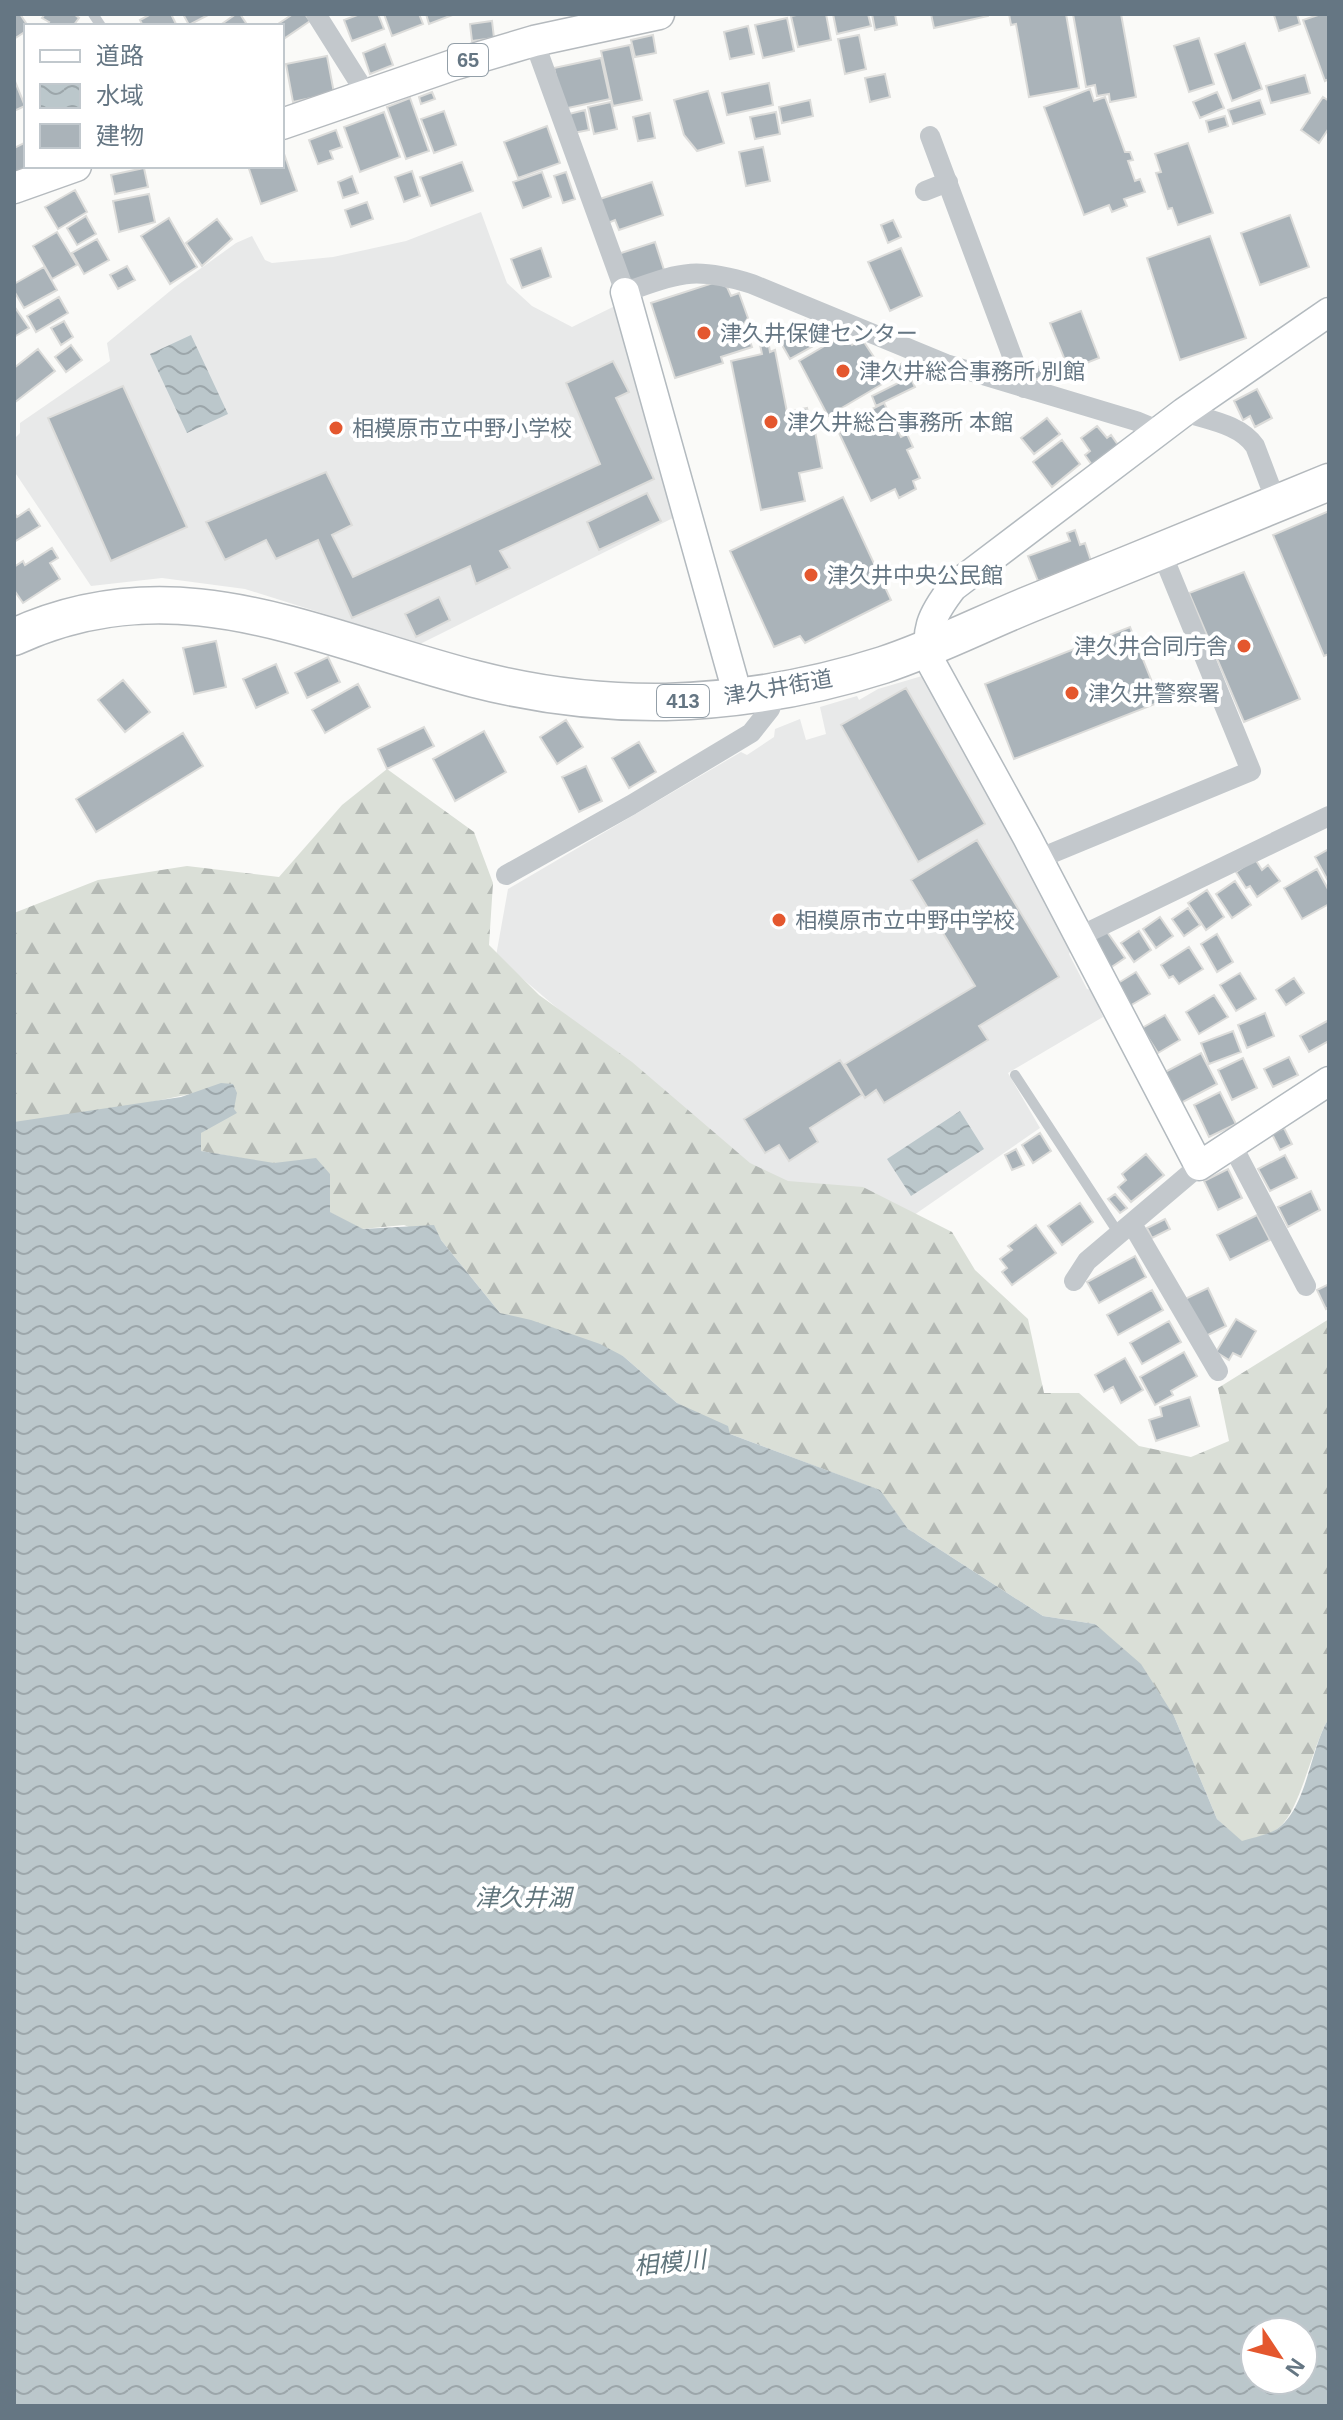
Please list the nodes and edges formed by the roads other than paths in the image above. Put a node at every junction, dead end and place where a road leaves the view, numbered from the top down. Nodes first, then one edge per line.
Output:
1 (316, 14) edge
2 (659, 14) edge
3 (597, 20) edge
4 (534, 41) junction
5 (367, 95) junction
6 (284, 123) edge
7 (930, 136) dead end
8 (70, 168) edge
9 (948, 182) junction
10 (14, 188) edge
11 (925, 191) dead end
12 (1004, 271) dead end
13 (984, 278) junction
14 (625, 292) junction
15 (1329, 312) edge
16 (1024, 388) junction
17 (1184, 412) junction
18 (1160, 431) junction
19 (1329, 482) edge
20 (1277, 504) junction
21 (1161, 551) junction
22 (14, 637) edge
23 (927, 648) junction
24 (778, 689) junction
25 (738, 696) junction
26 (1329, 816) edge
27 (1038, 859) junction
28 (506, 875) dead end
29 (1078, 937) junction
30 (1015, 1075) dead end
31 (1329, 1081) edge
32 (1232, 1145) junction
33 (1199, 1166) junction
34 (1126, 1229) junction
35 (1074, 1281) dead end
36 (1306, 1286) dead end
37 (1218, 1371) dead end

1 - 5 street
2 - 3 main road, 65
3 - 4 main road, 65
4 - 5 main road, 65
4 - 14 street
5 - 6 main road, 65
7 - 9 street
8 - 10 main road
9 - 11 street
9 - 13 street
12 - 13 street
13 - 16 street
14 - 16 street
14 - 25 street
15 - 17 street
16 - 18 street
17 - 18 street
17 - 20 street
18 - 23 street
19 - 20 highway, 津久井街道 / 413
20 - 21 highway, 津久井街道 / 413
21 - 23 highway, 津久井街道 / 413
21 - 27 street
22 - 25 highway, 津久井街道 / 413
23 - 24 highway, 津久井街道 / 413
23 - 27 street
24 - 25 highway, 津久井街道 / 413
24 - 28 street
26 - 29 street
27 - 29 street
29 - 33 street
30 - 34 lane
31 - 32 street
32 - 33 street
32 - 36 street
33 - 34 street
34 - 35 street
34 - 37 street

